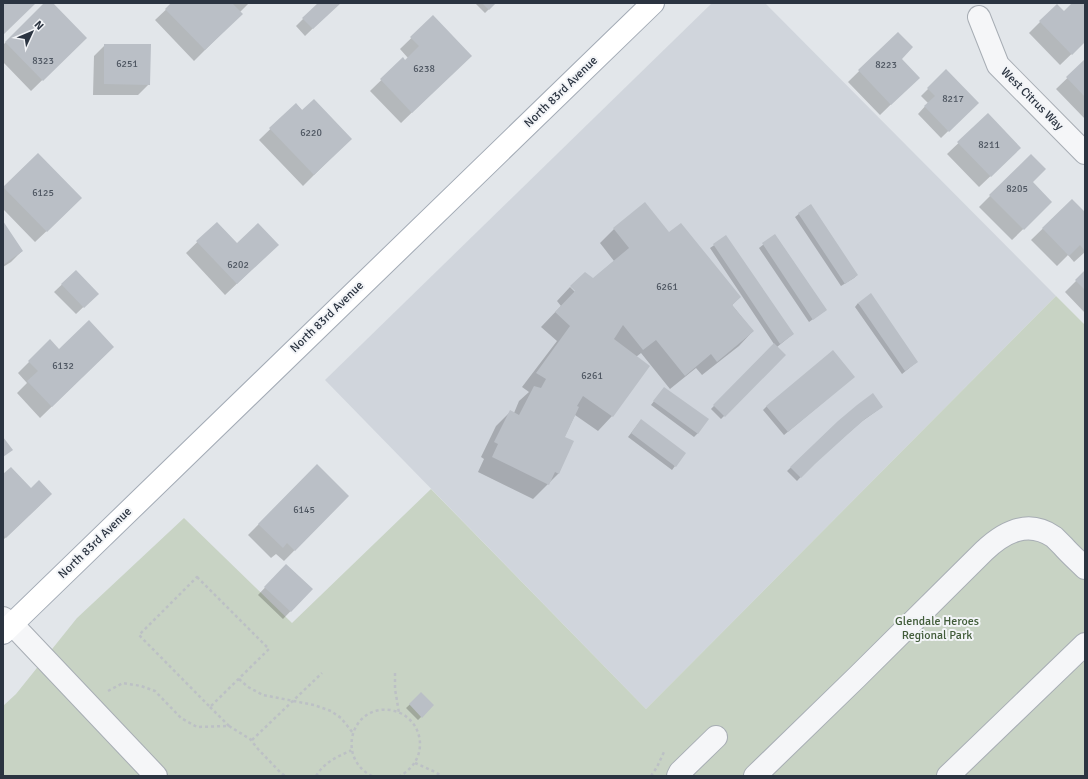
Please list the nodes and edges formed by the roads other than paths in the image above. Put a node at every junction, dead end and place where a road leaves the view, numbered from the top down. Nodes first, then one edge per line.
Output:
1 (653, 3) edge
2 (979, 17) dead end
3 (1085, 153) edge
4 (1085, 568) edge
5 (3, 601) edge
6 (6, 625) edge
7 (1085, 644) edge
8 (716, 737) dead end
9 (156, 776) edge
10 (678, 776) edge
11 (755, 776) edge
12 (948, 776) edge

1 - 6 main road, North 83rd Avenue
2 - 3 street, West Citrus Way
4 - 11 street
5 - 6 street
6 - 9 street
7 - 12 street
8 - 10 street

